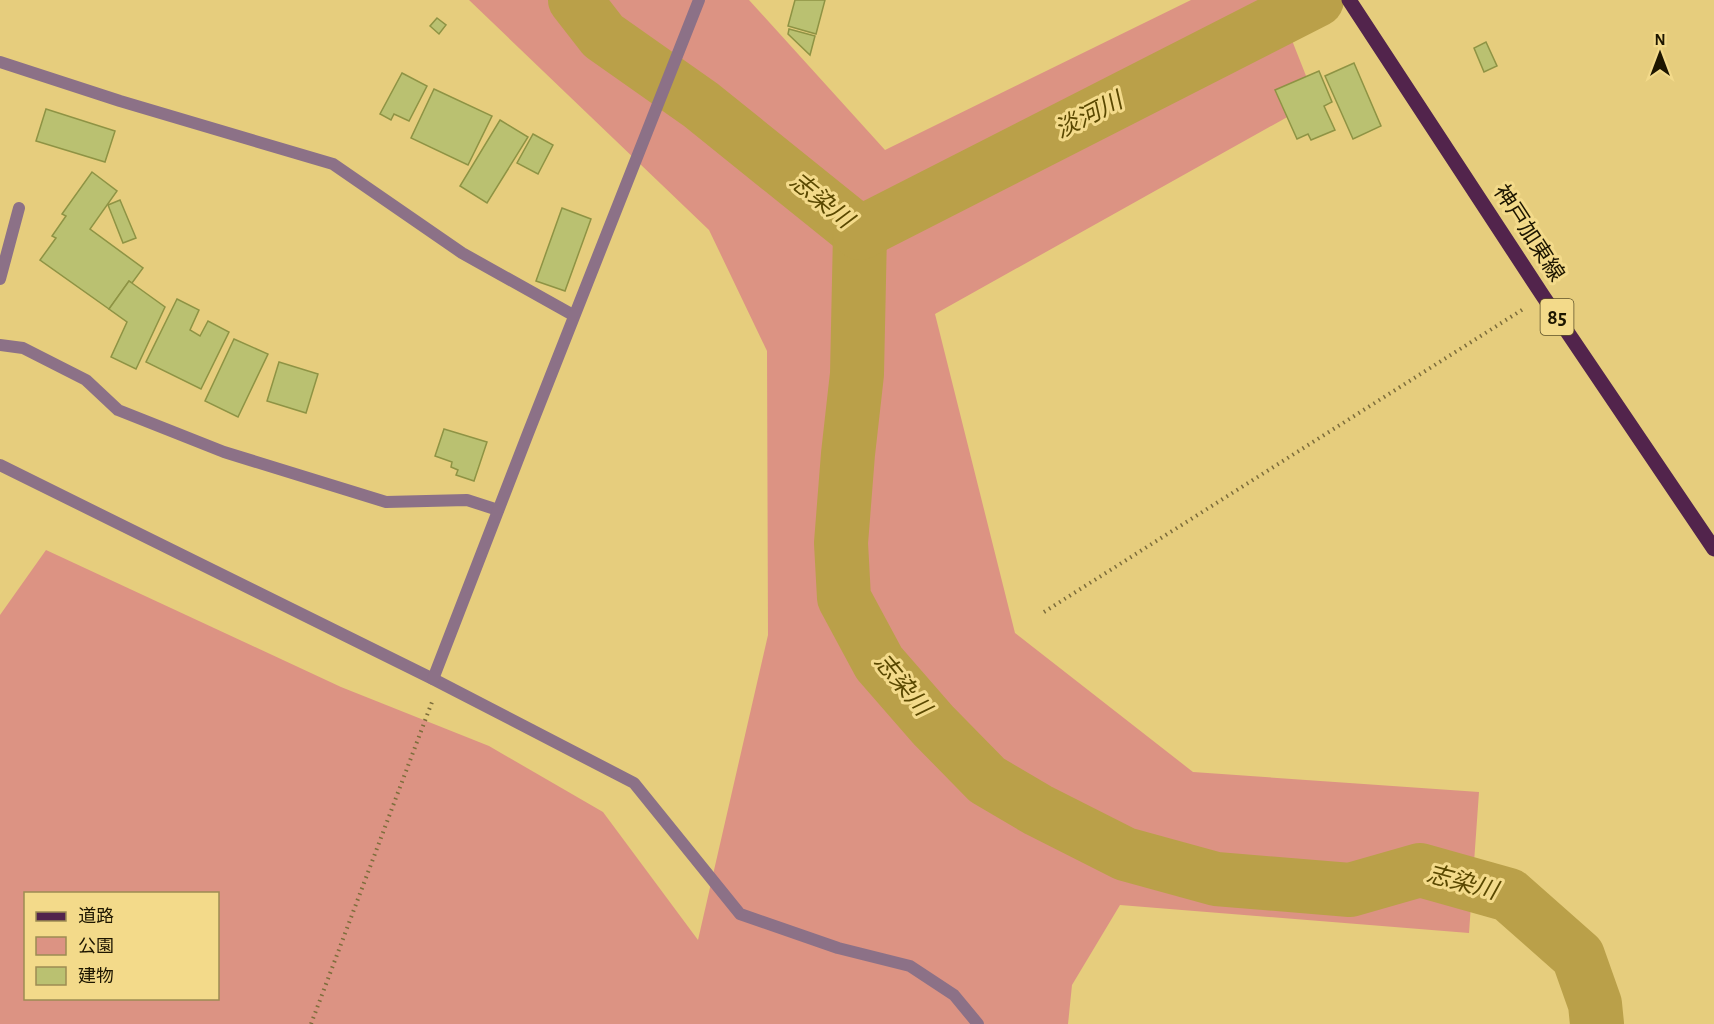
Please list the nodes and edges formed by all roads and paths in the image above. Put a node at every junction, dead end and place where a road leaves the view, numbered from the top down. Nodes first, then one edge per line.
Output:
1 (699, 0) edge
2 (1349, 0) edge
3 (0, 62) edge
4 (19, 208) dead end
5 (0, 279) edge
6 (1544, 296) junction
7 (573, 315) junction
8 (0, 345) edge
9 (0, 465) edge
10 (498, 510) junction
11 (1714, 549) edge
12 (1044, 612) dead end
13 (433, 679) junction
14 (311, 1024) edge
15 (978, 1024) edge

1 - 7 street
2 - 6 main road, 神戸加東線 / 85
3 - 7 street
4 - 5 street
6 - 11 main road, 神戸加東線 / 85
6 - 12 path
7 - 10 street
8 - 10 street
9 - 13 street
10 - 13 street
13 - 14 path
13 - 15 street

